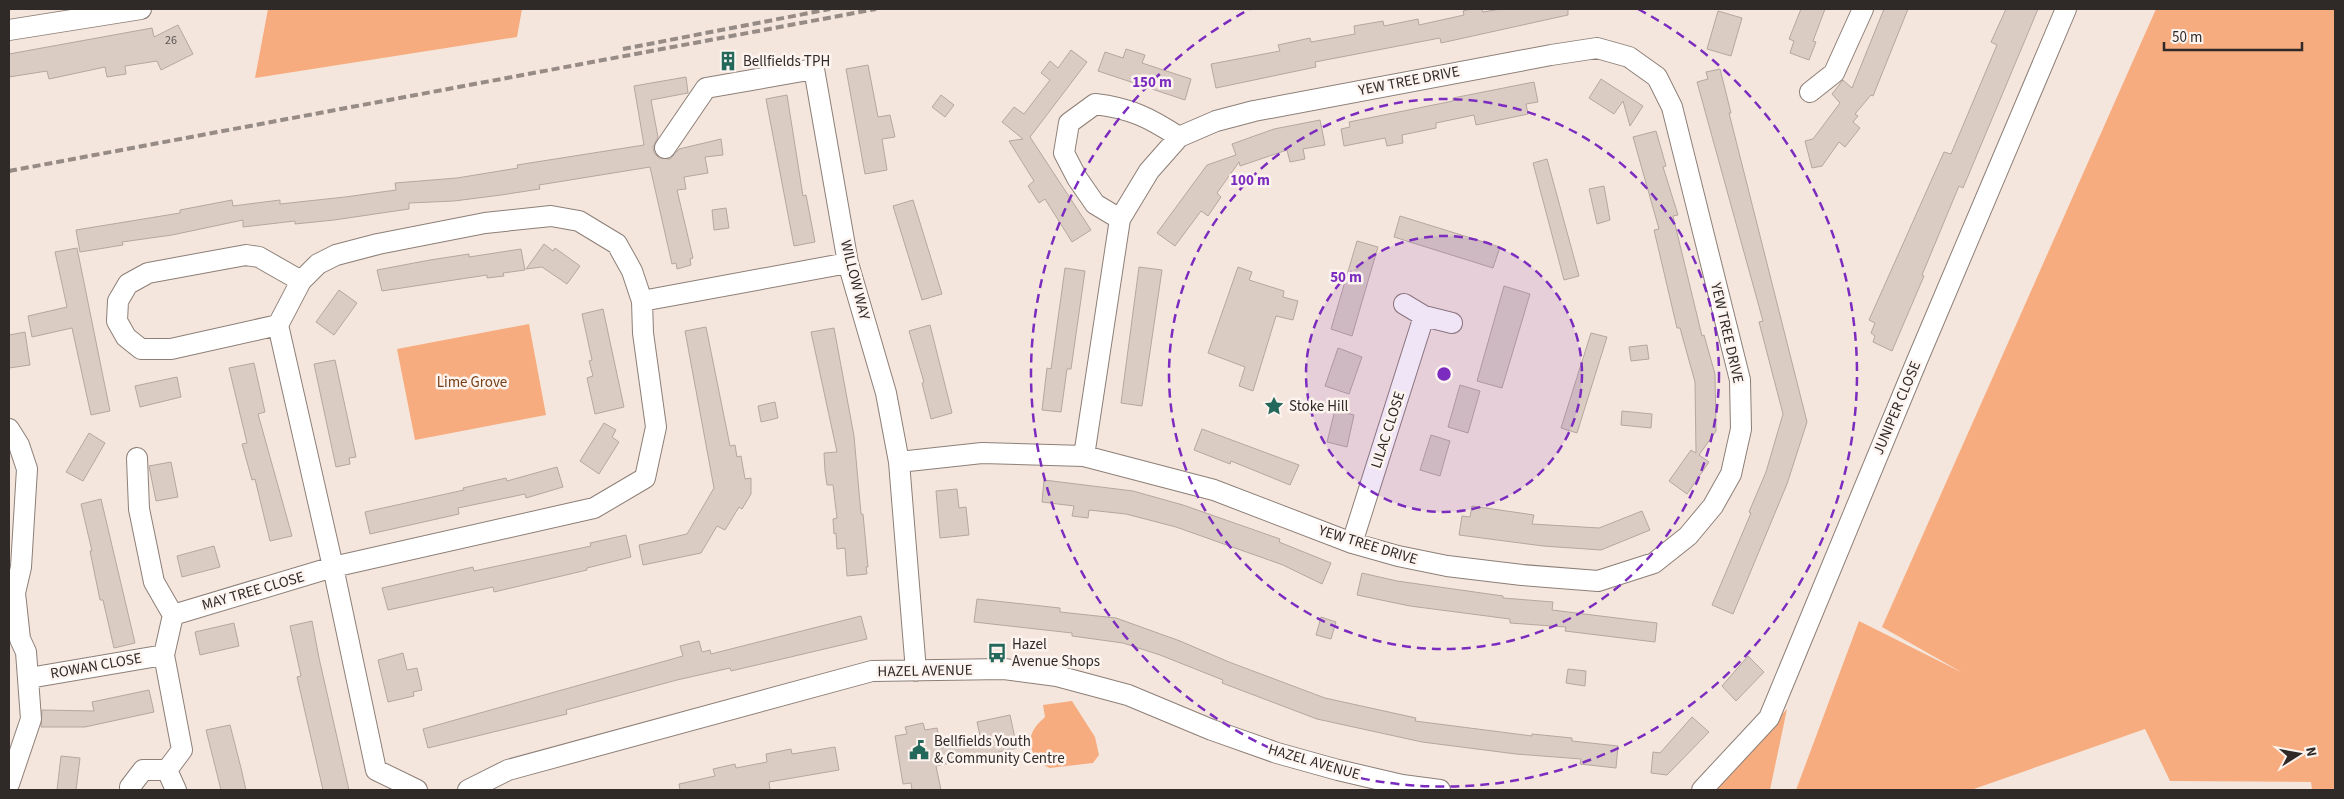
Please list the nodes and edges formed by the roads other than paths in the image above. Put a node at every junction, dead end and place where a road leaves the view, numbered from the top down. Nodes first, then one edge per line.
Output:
1 (142, 9) edge
2 (1863, 9) edge
3 (2066, 9) edge
4 (9, 30) edge
5 (1810, 92) dead end
6 (1179, 137) junction
7 (665, 148) dead end
8 (1120, 219) junction
9 (848, 263) junction
10 (300, 281) junction
11 (642, 301) junction
12 (1404, 304) dead end
13 (1424, 316) junction
14 (1452, 323) dead end
15 (278, 325) junction
16 (9, 430) edge
17 (1084, 456) junction
18 (138, 458) dead end
19 (899, 462) junction
20 (1352, 543) junction
21 (333, 567) junction
22 (173, 615) junction
23 (164, 655) junction
24 (916, 670) junction
25 (29, 678) junction
26 (167, 770) junction
27 (9, 784) edge
28 (131, 790) edge
29 (176, 790) edge
30 (417, 790) edge
31 (468, 790) edge
32 (1440, 790) edge
33 (1702, 790) edge

1 - 4 street
2 - 5 street
3 - 33 street, JUNIPER CLOSE
6 - 8 street, YEW TREE DRIVE
6 - 8 street
6 - 20 street, YEW TREE DRIVE
7 - 9 street, WILLOW WAY
8 - 17 street, YEW TREE DRIVE
9 - 11 street
9 - 19 street, WILLOW WAY
10 - 11 street
10 - 15 street
10 - 15 street
11 - 21 street
12 - 13 street
13 - 14 street
13 - 20 street, LILAC CLOSE
15 - 21 street
16 - 25 street, ROWAN CLOSE
17 - 19 street, YEW TREE DRIVE
17 - 20 street, YEW TREE DRIVE
18 - 22 street
19 - 24 street, WILLOW WAY
21 - 22 street, MAY TREE CLOSE
21 - 30 street
22 - 23 street
23 - 25 street, ROWAN CLOSE
23 - 26 street
24 - 31 street, HAZEL AVENUE
24 - 32 street, HAZEL AVENUE
25 - 27 street, ROWAN CLOSE
26 - 28 street
26 - 29 street

